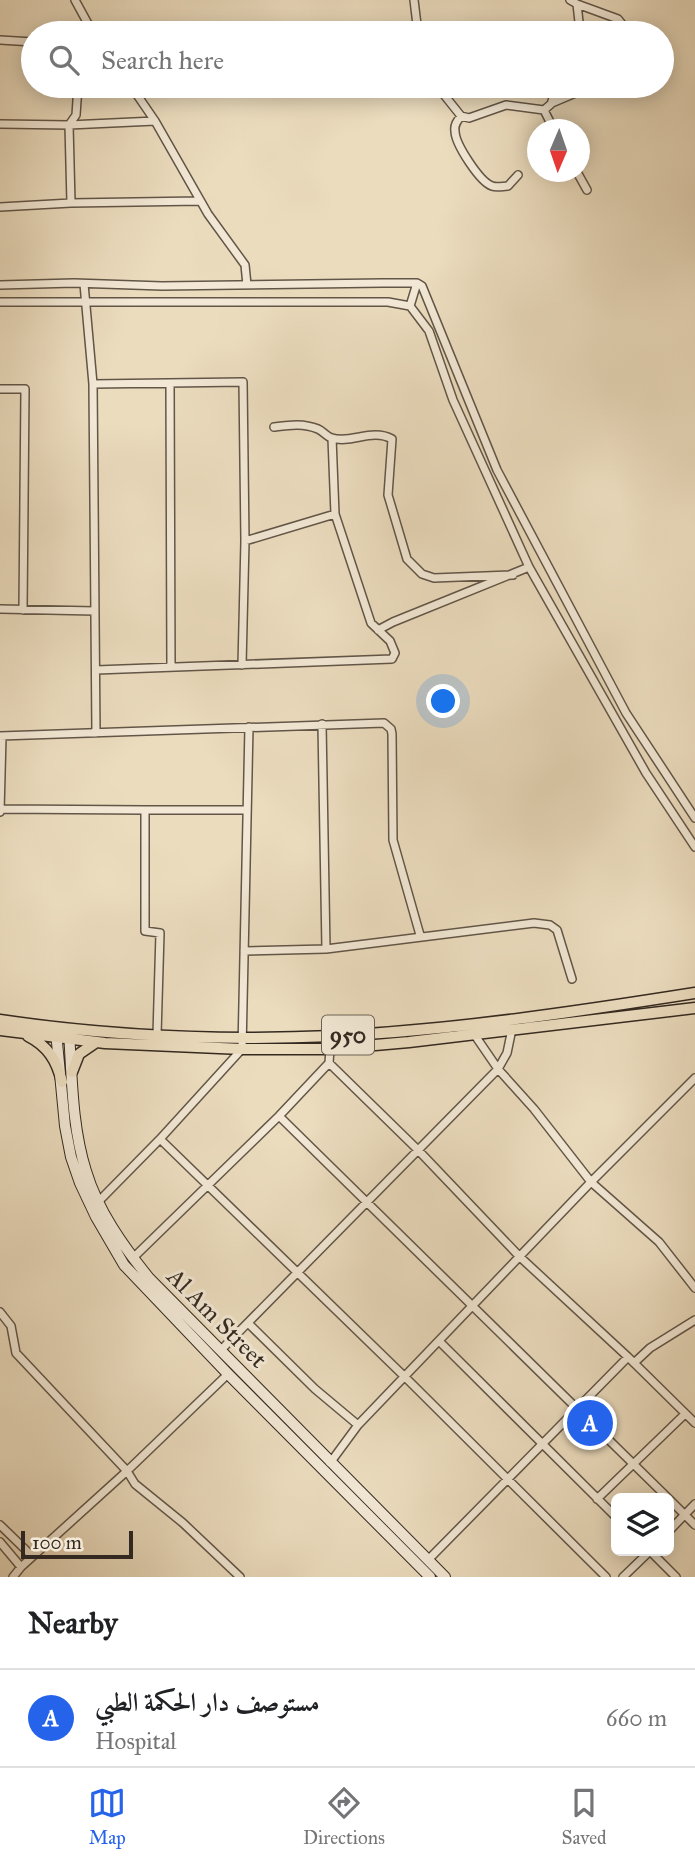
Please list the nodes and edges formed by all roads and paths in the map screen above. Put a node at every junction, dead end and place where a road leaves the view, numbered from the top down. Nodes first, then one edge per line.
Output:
1 (75, 0) edge
2 (416, 1) edge
3 (573, 2) edge
4 (86, 21) edge
5 (417, 21) edge
6 (579, 21) edge
7 (620, 21) edge
8 (0, 40) edge
9 (21, 41) edge
10 (77, 98) edge
11 (139, 98) edge
12 (447, 98) edge
13 (553, 98) edge
14 (565, 98) edge
15 (551, 104) junction
16 (544, 110) junction
17 (461, 116) junction
18 (548, 119) edge
19 (155, 121) junction
20 (0, 124) edge
21 (69, 125) junction
22 (518, 174) dead end
23 (583, 182) edge
24 (587, 190) dead end
25 (200, 201) junction
26 (71, 202) junction
27 (0, 207) edge
28 (417, 283) junction
29 (84, 284) junction
30 (0, 285) edge
31 (247, 285) junction
32 (295, 285) junction
33 (162, 286) junction
34 (0, 302) edge
35 (86, 302) junction
36 (162, 302) junction
37 (295, 302) junction
38 (410, 306) junction
39 (170, 383) junction
40 (93, 384) junction
41 (0, 389) edge
42 (274, 427) dead end
43 (332, 438) junction
44 (335, 514) junction
45 (245, 541) junction
46 (539, 549) junction
47 (526, 555) junction
48 (529, 567) junction
49 (513, 575) junction
50 (0, 610) edge
51 (23, 610) junction
52 (95, 611) junction
53 (378, 630) junction
54 (242, 664) junction
55 (171, 667) junction
56 (96, 670) junction
57 (322, 724) junction
58 (249, 727) junction
59 (96, 733) junction
60 (1, 736) edge
61 (145, 810) junction
62 (247, 810) junction
63 (0, 811) edge
64 (695, 818) edge
65 (695, 847) edge
66 (420, 935) junction
67 (326, 949) junction
68 (244, 951) junction
69 (572, 979) dead end
70 (695, 993) edge
71 (695, 1008) edge
72 (0, 1020) edge
73 (473, 1029) junction
74 (512, 1029) junction
75 (0, 1030) edge
76 (56, 1033) junction
77 (22, 1034) junction
78 (69, 1035) junction
79 (157, 1035) junction
80 (105, 1043) junction
81 (242, 1043) junction
82 (330, 1049) junction
83 (329, 1063) junction
84 (498, 1069) junction
85 (72, 1072) junction
86 (695, 1079) edge
87 (62, 1082) junction
88 (279, 1116) junction
89 (160, 1139) junction
90 (418, 1150) junction
91 (591, 1182) junction
92 (207, 1186) junction
93 (99, 1201) junction
94 (367, 1202) junction
95 (520, 1257) junction
96 (132, 1258) junction
97 (297, 1273) junction
98 (695, 1288) edge
99 (474, 1306) junction
100 (0, 1312) edge
101 (695, 1320) edge
102 (248, 1322) junction
103 (440, 1342) junction
104 (220, 1351) junction
105 (631, 1360) junction
106 (228, 1374) junction
107 (406, 1377) junction
108 (578, 1408) junction
109 (685, 1414) junction
110 (695, 1423) edge
111 (358, 1424) junction
112 (542, 1444) junction
113 (330, 1462) junction
114 (635, 1465) junction
115 (127, 1471) junction
116 (509, 1480) junction
117 (662, 1493) edge
118 (597, 1499) junction
119 (695, 1504) edge
120 (674, 1505) edge
121 (611, 1512) edge
122 (684, 1515) junction
123 (0, 1525) edge
124 (695, 1525) edge
125 (674, 1526) edge
126 (0, 1542) edge
127 (32, 1556) junction
128 (645, 1556) edge
129 (655, 1556) edge
130 (428, 1560) junction
131 (21, 1567) junction
132 (13, 1577) edge
133 (240, 1577) edge
134 (430, 1577) edge
135 (445, 1577) edge
136 (606, 1577) edge
137 (623, 1577) edge
138 (676, 1577) edge

1 - 4 street
2 - 5 street
3 - 6 street
3 - 7 street
8 - 9 street
10 - 21 street
11 - 19 street
12 - 17 street
13 - 15 street
14 - 15 street
15 - 16 street
16 - 17 street
16 - 18 street
17 - 22 street
19 - 21 street
19 - 25 street
20 - 21 street
21 - 26 street
23 - 24 street
25 - 26 street
25 - 31 street
26 - 27 street
28 - 32 street
28 - 38 street
28 - 46 street
29 - 30 street
29 - 33 street
29 - 35 street
31 - 32 street
31 - 33 street
32 - 37 street
33 - 36 street
34 - 35 street
35 - 36 street
35 - 40 street
36 - 37 street
37 - 38 street
38 - 47 street
39 - 40 street
39 - 45 street
39 - 55 street
40 - 52 street
41 - 51 street
42 - 43 street
43 - 44 street
43 - 49 street
44 - 45 street
44 - 53 street
45 - 54 street
46 - 47 street
46 - 64 street
47 - 48 street
48 - 49 street
48 - 65 street
49 - 53 street
50 - 51 street
51 - 52 street
52 - 56 street
53 - 54 street
54 - 55 street
55 - 56 street
56 - 59 street
57 - 58 street
57 - 66 street
57 - 67 street
58 - 59 street
58 - 62 street
59 - 60 street
60 - 63 street
61 - 62 street
61 - 63 street
61 - 79 street
62 - 68 street
66 - 67 street
66 - 69 street
67 - 68 street
68 - 81 street
70 - 73 main road, 950
71 - 74 main road, 950 / 950
72 - 76 main road, 950
73 - 74 main road, 950 / 950
73 - 81 main road, 950
73 - 82 main road, 950 / 950
73 - 84 street
74 - 84 street
75 - 77 main road, 950 / 950
76 - 77 main road, 950 / 950
76 - 78 main road, 950 / 950
76 - 87 main road, Al Am Street
77 - 87 main road
78 - 79 main road, 950
78 - 80 main road, 950 / 950
78 - 85 main road, Al Am Street
79 - 81 main road, 950
80 - 81 main road, 950 / 950
80 - 85 main road
81 - 82 main road, 950 / 950
81 - 89 street
82 - 83 street
83 - 88 street
83 - 90 street
84 - 90 street
84 - 91 street
85 - 93 main road, Al Am Street
86 - 91 street
87 - 106 main road, Al Am Street
88 - 92 street
88 - 94 street
89 - 92 street
89 - 93 street
90 - 94 street
90 - 95 street
91 - 95 street
91 - 98 street
92 - 96 street
92 - 97 street
93 - 96 main road, Al Am Street
94 - 97 street
94 - 99 street
95 - 99 street
95 - 105 street
96 - 104 main road, Al Am Street
97 - 102 street
97 - 107 street
99 - 103 street
99 - 108 street
100 - 115 street
101 - 105 street
102 - 104 street
102 - 111 street
103 - 107 street
103 - 112 street
104 - 113 main road, Al Am Street
105 - 108 street
105 - 109 street
106 - 115 street
106 - 134 main road, Al Am Street
107 - 111 street
107 - 116 street
108 - 112 street
108 - 114 street
109 - 110 street
109 - 114 street
111 - 113 street
112 - 116 street
112 - 118 street
113 - 130 main road, Al Am Street
114 - 117 street
114 - 118 street
115 - 127 street
115 - 133 street
116 - 130 street
116 - 136 street
118 - 121 street
119 - 122 street
120 - 122 street
122 - 124 street
122 - 125 street
123 - 127 street
126 - 131 street
127 - 131 street
128 - 137 street
129 - 138 street
130 - 135 main road, Al Am Street
131 - 132 street

